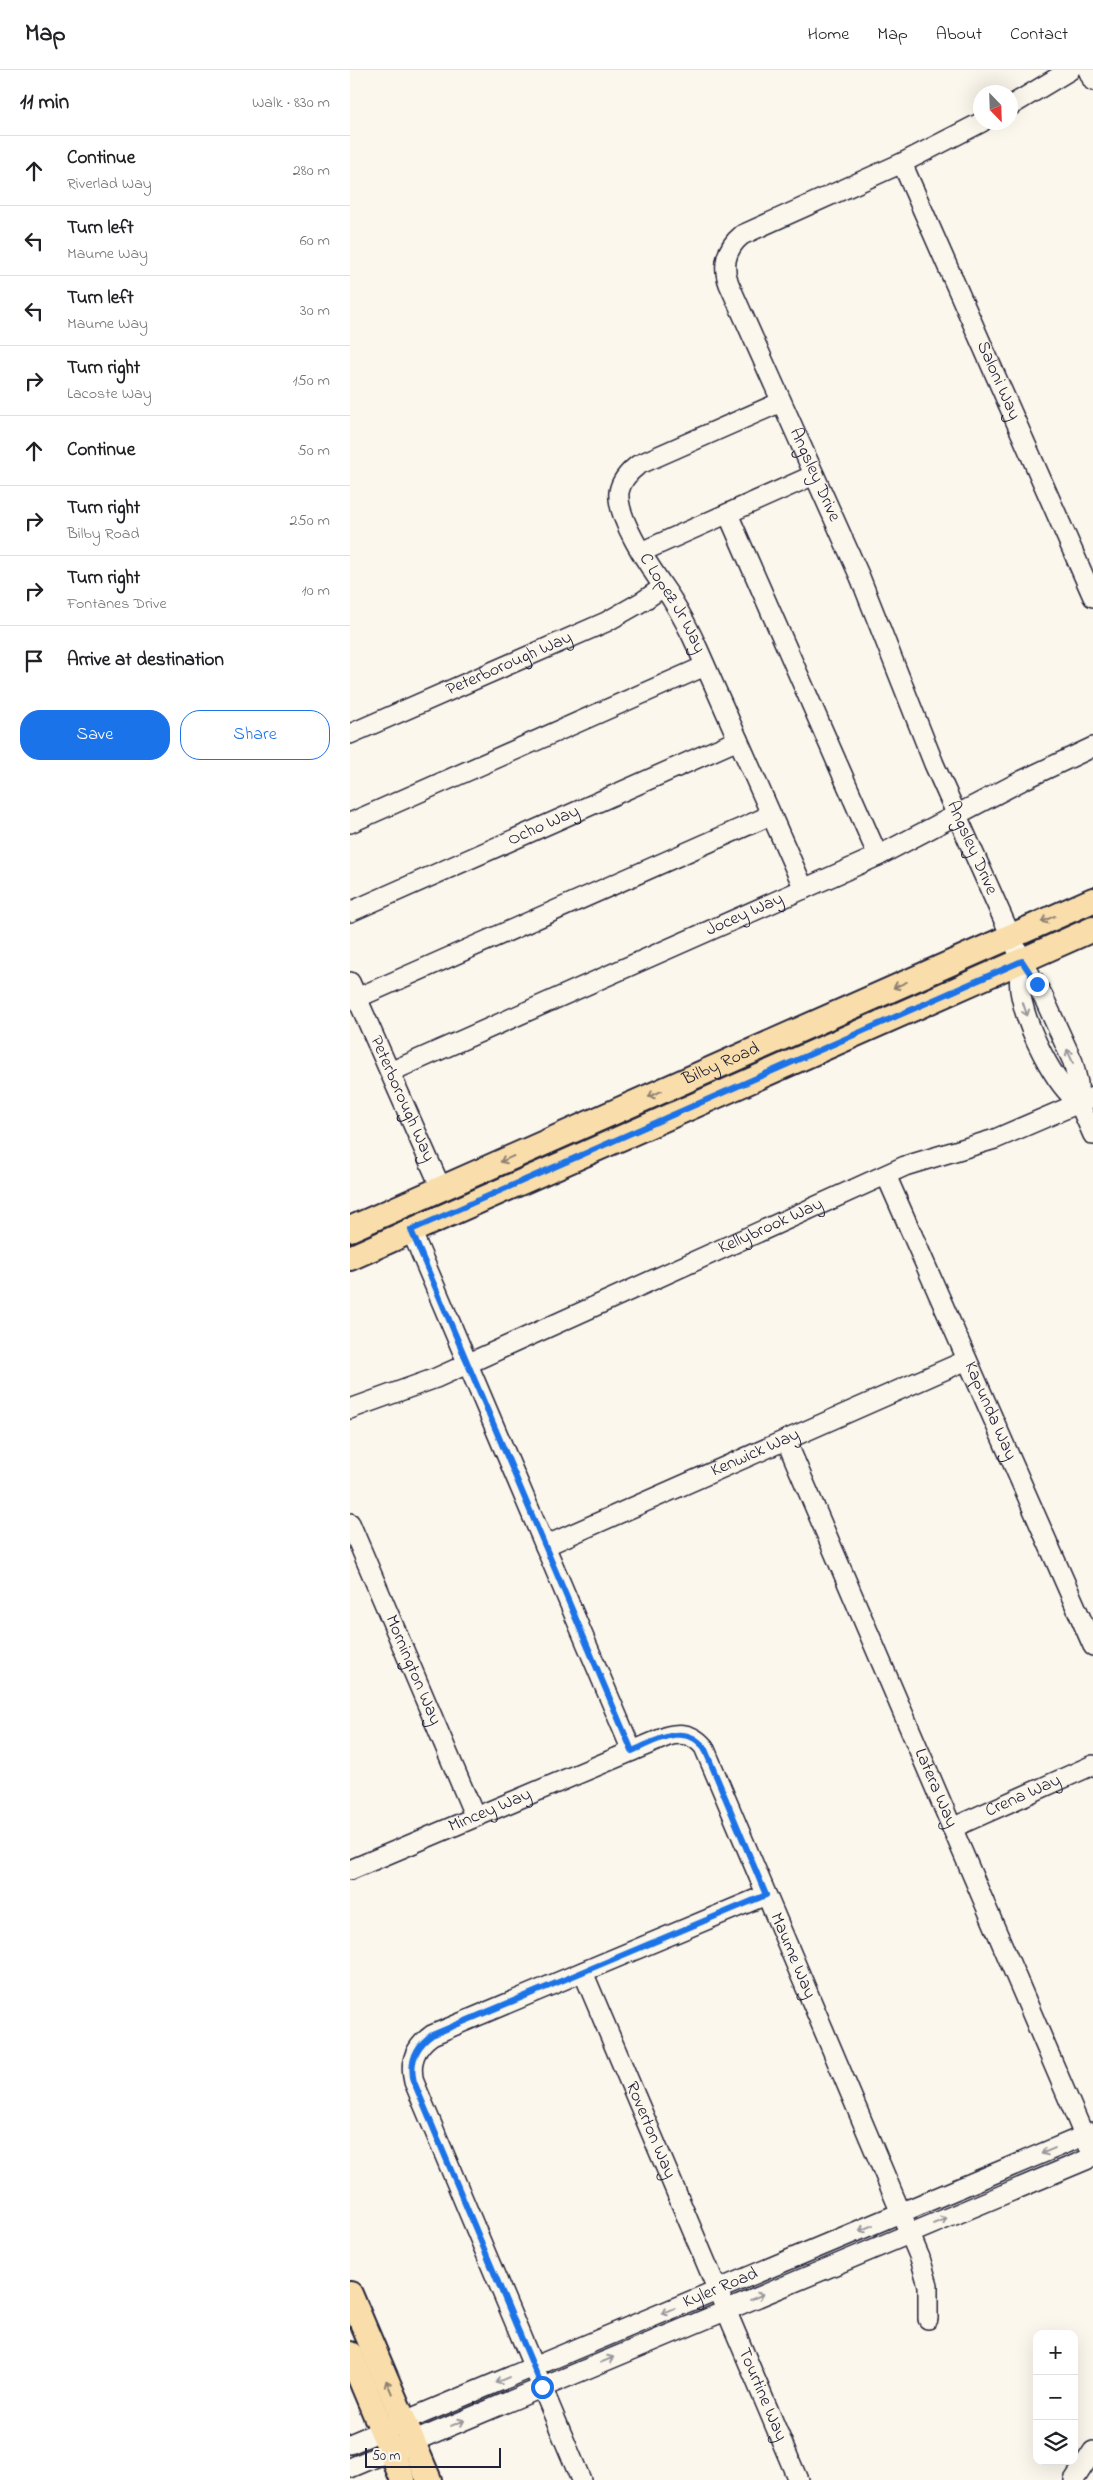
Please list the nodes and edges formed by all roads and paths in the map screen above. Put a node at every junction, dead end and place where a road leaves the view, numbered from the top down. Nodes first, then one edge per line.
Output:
1 (1070, 70) edge
2 (1088, 70) edge
3 (1093, 81) edge
4 (1018, 101) edge
5 (973, 127) edge
6 (902, 163) junction
7 (781, 402) junction
8 (814, 476) junction
9 (728, 514) junction
10 (641, 552) junction
11 (662, 586) junction
12 (1093, 597) edge
13 (705, 666) junction
14 (350, 734) edge
15 (738, 740) junction
16 (1093, 747) edge
17 (771, 815) junction
18 (956, 816) junction
19 (350, 823) edge
20 (878, 856) junction
21 (804, 889) junction
22 (1093, 900) edge
23 (350, 912) edge
24 (1093, 929) edge
25 (1010, 936) junction
26 (1022, 961) junction
27 (354, 990) edge
28 (390, 1072) junction
29 (1086, 1100) edge
30 (1093, 1135) edge
31 (886, 1175) junction
32 (441, 1188) junction
33 (350, 1229) edge
34 (411, 1230) junction
35 (350, 1258) edge
36 (967, 1360) junction
37 (468, 1364) junction
38 (350, 1409) edge
39 (786, 1440) junction
40 (350, 1523) edge
41 (545, 1546) junction
42 (1093, 1646) edge
43 (632, 1751) junction
44 (1093, 1765) edge
45 (475, 1817) junction
46 (952, 1828) junction
47 (350, 1870) edge
48 (766, 1895) junction
49 (582, 1972) junction
50 (1089, 2134) edge
51 (1093, 2156) edge
52 (901, 2213) junction
53 (909, 2234) junction
54 (717, 2290) junction
55 (350, 2294) edge
56 (726, 2310) junction
57 (928, 2319) dead end
58 (350, 2354) edge
59 (534, 2367) junction
60 (542, 2387) junction
61 (408, 2431) junction
62 (386, 2440) junction
63 (350, 2444) edge
64 (1093, 2451) edge
65 (350, 2468) edge
66 (403, 2480) edge
67 (429, 2480) edge
68 (581, 2480) edge
69 (798, 2480) edge
70 (1074, 2480) edge

1 - 4 street
2 - 3 street
5 - 6 street, Angsley Drive
6 - 7 street, Angsley Drive
6 - 12 street, Saloni Way
7 - 8 street, Angsley Drive
7 - 10 street, C Lopez Jr Way
8 - 9 street
8 - 18 street, Angsley Drive
9 - 10 street
9 - 20 street
10 - 11 street, C Lopez Jr Way
11 - 13 street, C Lopez Jr Way
11 - 14 street, Peterborough Way
13 - 15 street, C Lopez Jr Way
13 - 19 street
15 - 17 street, C Lopez Jr Way
15 - 23 street, Ocho Way
16 - 18 street, Jocey Way
17 - 21 street, C Lopez Jr Way
17 - 27 street
18 - 20 street, Jocey Way
18 - 25 street, Angsley Drive
20 - 21 street, Jocey Way
21 - 28 street, Jocey Way
22 -> 25 main road, Bilby Road
24 - 26 main road, Bilby Road
25 - 26 street, Angsley Drive
25 -> 32 main road, Bilby Road
26 - 29 street, Angsley Drive
26 - 34 main road, Bilby Road
27 - 28 street, Peterborough Way
28 - 32 street, Peterborough Way
29 - 30 street, Angsley Drive
29 - 31 street, Kellybrook Way
31 - 36 street, Kapunda Way
31 - 37 street, Kellybrook Way
32 - 33 main road, Bilby Road
34 - 35 main road, Bilby Road
34 - 37 street
36 - 39 street, Kenwick Way
36 - 42 street, Kapunda Way
37 - 38 street
37 - 41 street
39 - 41 street, Kenwick Way
39 - 46 street, Latera Way
40 - 45 street, Mornington Way
41 - 43 street
43 - 45 street, Mincey Way
43 - 48 street, Maume Way
44 - 46 street, Crena Way
45 - 47 street, Mincey Way
46 - 50 street, Latera Way
48 - 49 street
48 - 52 street, Maume Way
49 - 54 street, Roverton Way
49 - 59 street
50 - 51 street, Latera Way
50 -> 52 street, Kyler Road
53 -> 51 street, Kyler Road
52 - 53 street, Maume Way
52 -> 54 street, Kyler Road
56 -> 53 street, Kyler Road
53 - 57 street, Maume Way
54 - 56 street, Roverton Way
54 -> 59 street, Kyler Road
61 -> 55 main road
60 -> 56 street, Kyler Road
56 - 69 street, Tourtine Way
58 - 62 main road
59 - 60 street
59 -> 61 street, Kyler Road
61 -> 60 street, Kyler Road
60 - 68 street
61 - 62 street, Kyler Road
61 - 67 main road
62 - 63 street, Kyler Road
62 - 65 street, Kyler Road
62 - 66 main road
64 - 70 street

